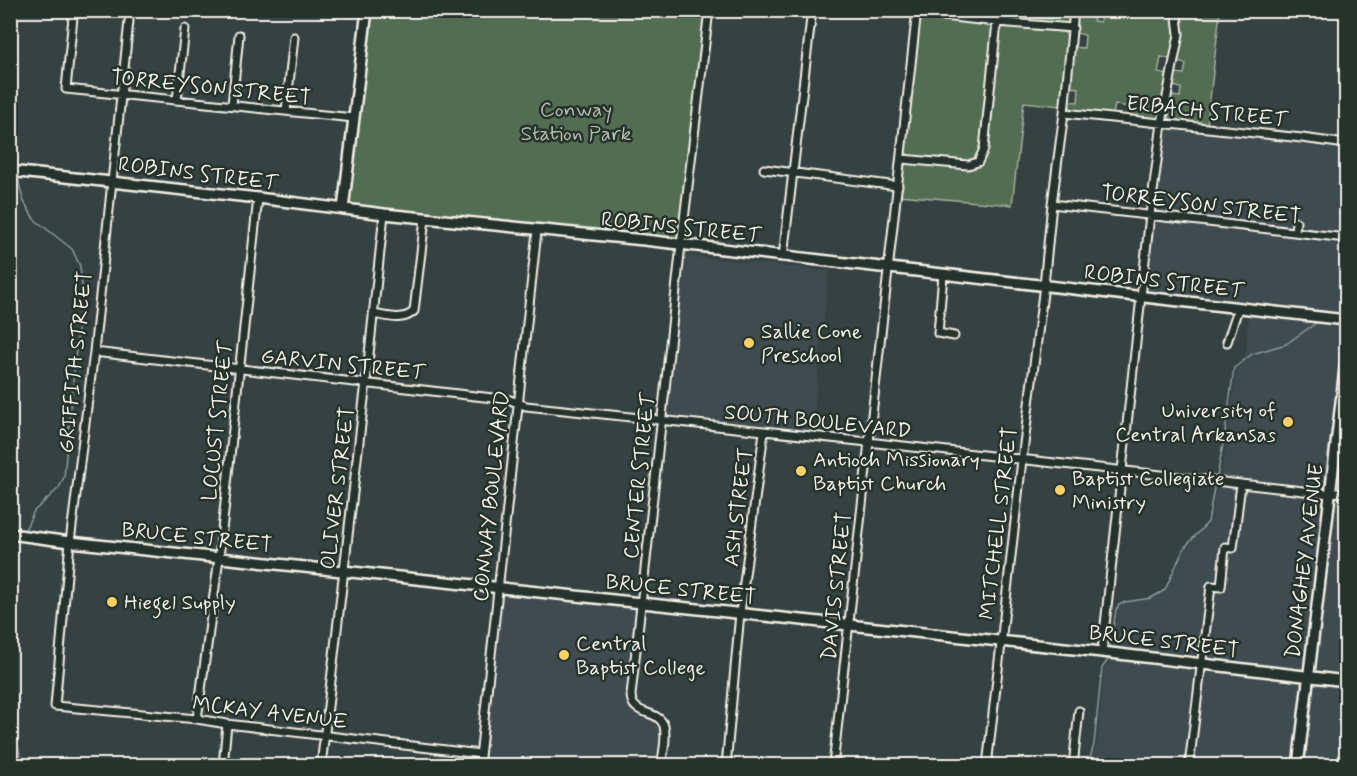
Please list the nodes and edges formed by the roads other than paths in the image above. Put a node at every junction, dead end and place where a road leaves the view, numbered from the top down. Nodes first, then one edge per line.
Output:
1 (367, 10) edge
2 (709, 10) edge
3 (812, 10) edge
4 (1074, 10) edge
5 (1173, 10) edge
6 (917, 12) edge
7 (73, 17) dead end
8 (129, 21) dead end
9 (997, 22) junction
10 (1073, 28) junction
11 (185, 29) dead end
12 (240, 35) dead end
13 (294, 37) dead end
14 (121, 94) junction
15 (177, 100) junction
16 (232, 105) junction
17 (286, 111) junction
18 (1064, 113) junction
19 (354, 118) junction
20 (1162, 123) junction
21 (1347, 144) edge
22 (902, 159) junction
23 (764, 169) dead end
24 (10, 171) edge
25 (793, 172) junction
26 (111, 181) junction
27 (898, 186) junction
28 (258, 198) junction
29 (1052, 204) junction
30 (343, 209) junction
31 (384, 214) junction
32 (1150, 215) junction
33 (425, 219) junction
34 (1296, 222) dead end
35 (537, 231) junction
36 (1294, 232) junction
37 (1347, 238) edge
38 (681, 244) junction
39 (783, 257) junction
40 (888, 268) junction
41 (943, 275) junction
42 (1044, 285) junction
43 (1141, 296) junction
44 (1238, 309) junction
45 (373, 314) junction
46 (1347, 320) edge
47 (954, 336) dead end
48 (1227, 342) dead end
49 (94, 352) junction
50 (1347, 360) edge
51 (240, 369) junction
52 (366, 382) junction
53 (518, 402) junction
54 (1344, 404) edge
55 (663, 420) junction
56 (764, 432) junction
57 (868, 442) junction
58 (1022, 460) junction
59 (1121, 471) junction
60 (1240, 484) junction
61 (1330, 493) junction
62 (1347, 494) edge
63 (10, 534) edge
64 (70, 542) junction
65 (219, 558) junction
66 (344, 571) junction
67 (497, 587) junction
68 (642, 603) junction
69 (740, 613) junction
70 (848, 625) junction
71 (1001, 641) junction
72 (1102, 652) junction
73 (1202, 664) junction
74 (1309, 677) junction
75 (1347, 681) edge
76 (56, 706) joint
77 (1079, 711) dead end
78 (197, 719) junction
79 (228, 724) junction
80 (324, 735) junction
81 (480, 754) junction
82 (223, 765) edge
83 (321, 765) edge
84 (478, 765) edge
85 (661, 765) edge
86 (726, 765) edge
87 (833, 765) edge
88 (987, 765) edge
89 (1073, 765) edge
90 (1189, 765) edge
91 (1298, 765) edge

1 - 19 street
2 - 38 street, CENTER STREET
3 - 25 street
4 - 10 street, MITCHELL STREET
5 - 20 street
6 - 9 street
6 - 22 street, DAVIS STREET
7 - 14 street, TORREYSON STREET
8 - 14 street, GRIFFITH STREET
9 - 10 street
9 - 22 street
10 - 18 street, MITCHELL STREET
11 - 15 street
12 - 16 street
13 - 17 street
14 - 15 street, TORREYSON STREET
14 - 26 street, GRIFFITH STREET
15 - 16 street, TORREYSON STREET
16 - 17 street, TORREYSON STREET
17 - 19 street, TORREYSON STREET
18 - 20 street, ERBACH STREET
18 - 29 street, MITCHELL STREET
19 - 30 street
20 - 21 street, ERBACH STREET
20 - 32 street
22 - 27 street, DAVIS STREET
23 - 25 street
24 - 26 street, ROBINS STREET
25 - 27 street
25 - 39 street
26 - 28 street, ROBINS STREET
26 - 49 street, GRIFFITH STREET
27 - 40 street, DAVIS STREET
28 - 30 street, ROBINS STREET
28 - 51 street, LOCUST STREET
29 - 32 street, TORREYSON STREET
29 - 42 street, MITCHELL STREET
30 - 31 street, ROBINS STREET
31 - 33 street, ROBINS STREET
31 - 45 street, OLIVER STREET
32 - 36 street, TORREYSON STREET
32 - 43 street
33 - 35 street, ROBINS STREET
33 - 45 street
34 - 36 street
35 - 38 street, ROBINS STREET
35 - 53 street, CONWAY BOULEVARD
36 - 37 street, TORREYSON STREET
38 - 39 street, ROBINS STREET
38 - 55 street, CENTER STREET
39 - 40 street, ROBINS STREET
40 - 41 street, ROBINS STREET
40 - 57 street, DAVIS STREET
41 - 42 street, ROBINS STREET
41 - 47 street
42 - 43 street, ROBINS STREET
42 - 58 street, MITCHELL STREET
43 - 44 street, ROBINS STREET
43 - 59 street
44 - 46 street, ROBINS STREET
44 - 48 street
45 - 52 street, OLIVER STREET
49 - 51 street, GARVIN STREET
49 - 64 street, GRIFFITH STREET
50 - 54 street, DONAGHEY AVENUE
51 - 52 street, GARVIN STREET
51 - 65 street, LOCUST STREET
52 - 53 street, GARVIN STREET
52 - 66 street, OLIVER STREET
53 - 55 street, SOUTH BOULEVARD
53 - 67 street, CONWAY BOULEVARD
54 - 61 street, DONAGHEY AVENUE
55 - 56 street, SOUTH BOULEVARD
55 - 68 street, CENTER STREET
56 - 57 street, SOUTH BOULEVARD
56 - 69 street, ASH STREET
57 - 58 street, SOUTH BOULEVARD
57 - 70 street, DAVIS STREET
58 - 59 street, SOUTH BOULEVARD
58 - 71 street, MITCHELL STREET
59 - 60 street, SOUTH BOULEVARD
59 - 72 street
60 - 61 street, SOUTH BOULEVARD
60 - 73 street
61 - 62 street, SOUTH BOULEVARD
61 - 74 street, DONAGHEY AVENUE
63 - 64 street, BRUCE STREET
64 - 65 street, BRUCE STREET
64 - 76 street, GRIFFITH STREET
65 - 66 street, BRUCE STREET
65 - 78 street, LOCUST STREET
66 - 67 street, BRUCE STREET
66 - 80 street, OLIVER STREET
67 - 68 street, BRUCE STREET
67 - 81 street, CONWAY BOULEVARD
68 - 69 street, BRUCE STREET
68 - 85 street, CENTER STREET
69 - 70 street, BRUCE STREET
69 - 86 street, ASH STREET
70 - 71 street, BRUCE STREET
70 - 87 street, DAVIS STREET
71 - 72 street, BRUCE STREET
71 - 88 street, MITCHELL STREET
72 - 73 street, BRUCE STREET
73 - 74 street, BRUCE STREET
73 - 90 street
74 - 75 street, BRUCE STREET
74 - 91 street, DONAGHEY AVENUE
76 - 78 street, MCKAY AVENUE
77 - 89 street
78 - 79 street, MCKAY AVENUE
79 - 80 street, MCKAY AVENUE
79 - 82 street
80 - 81 street, MCKAY AVENUE
80 - 83 street, OLIVER STREET
81 - 84 street, CONWAY BOULEVARD

